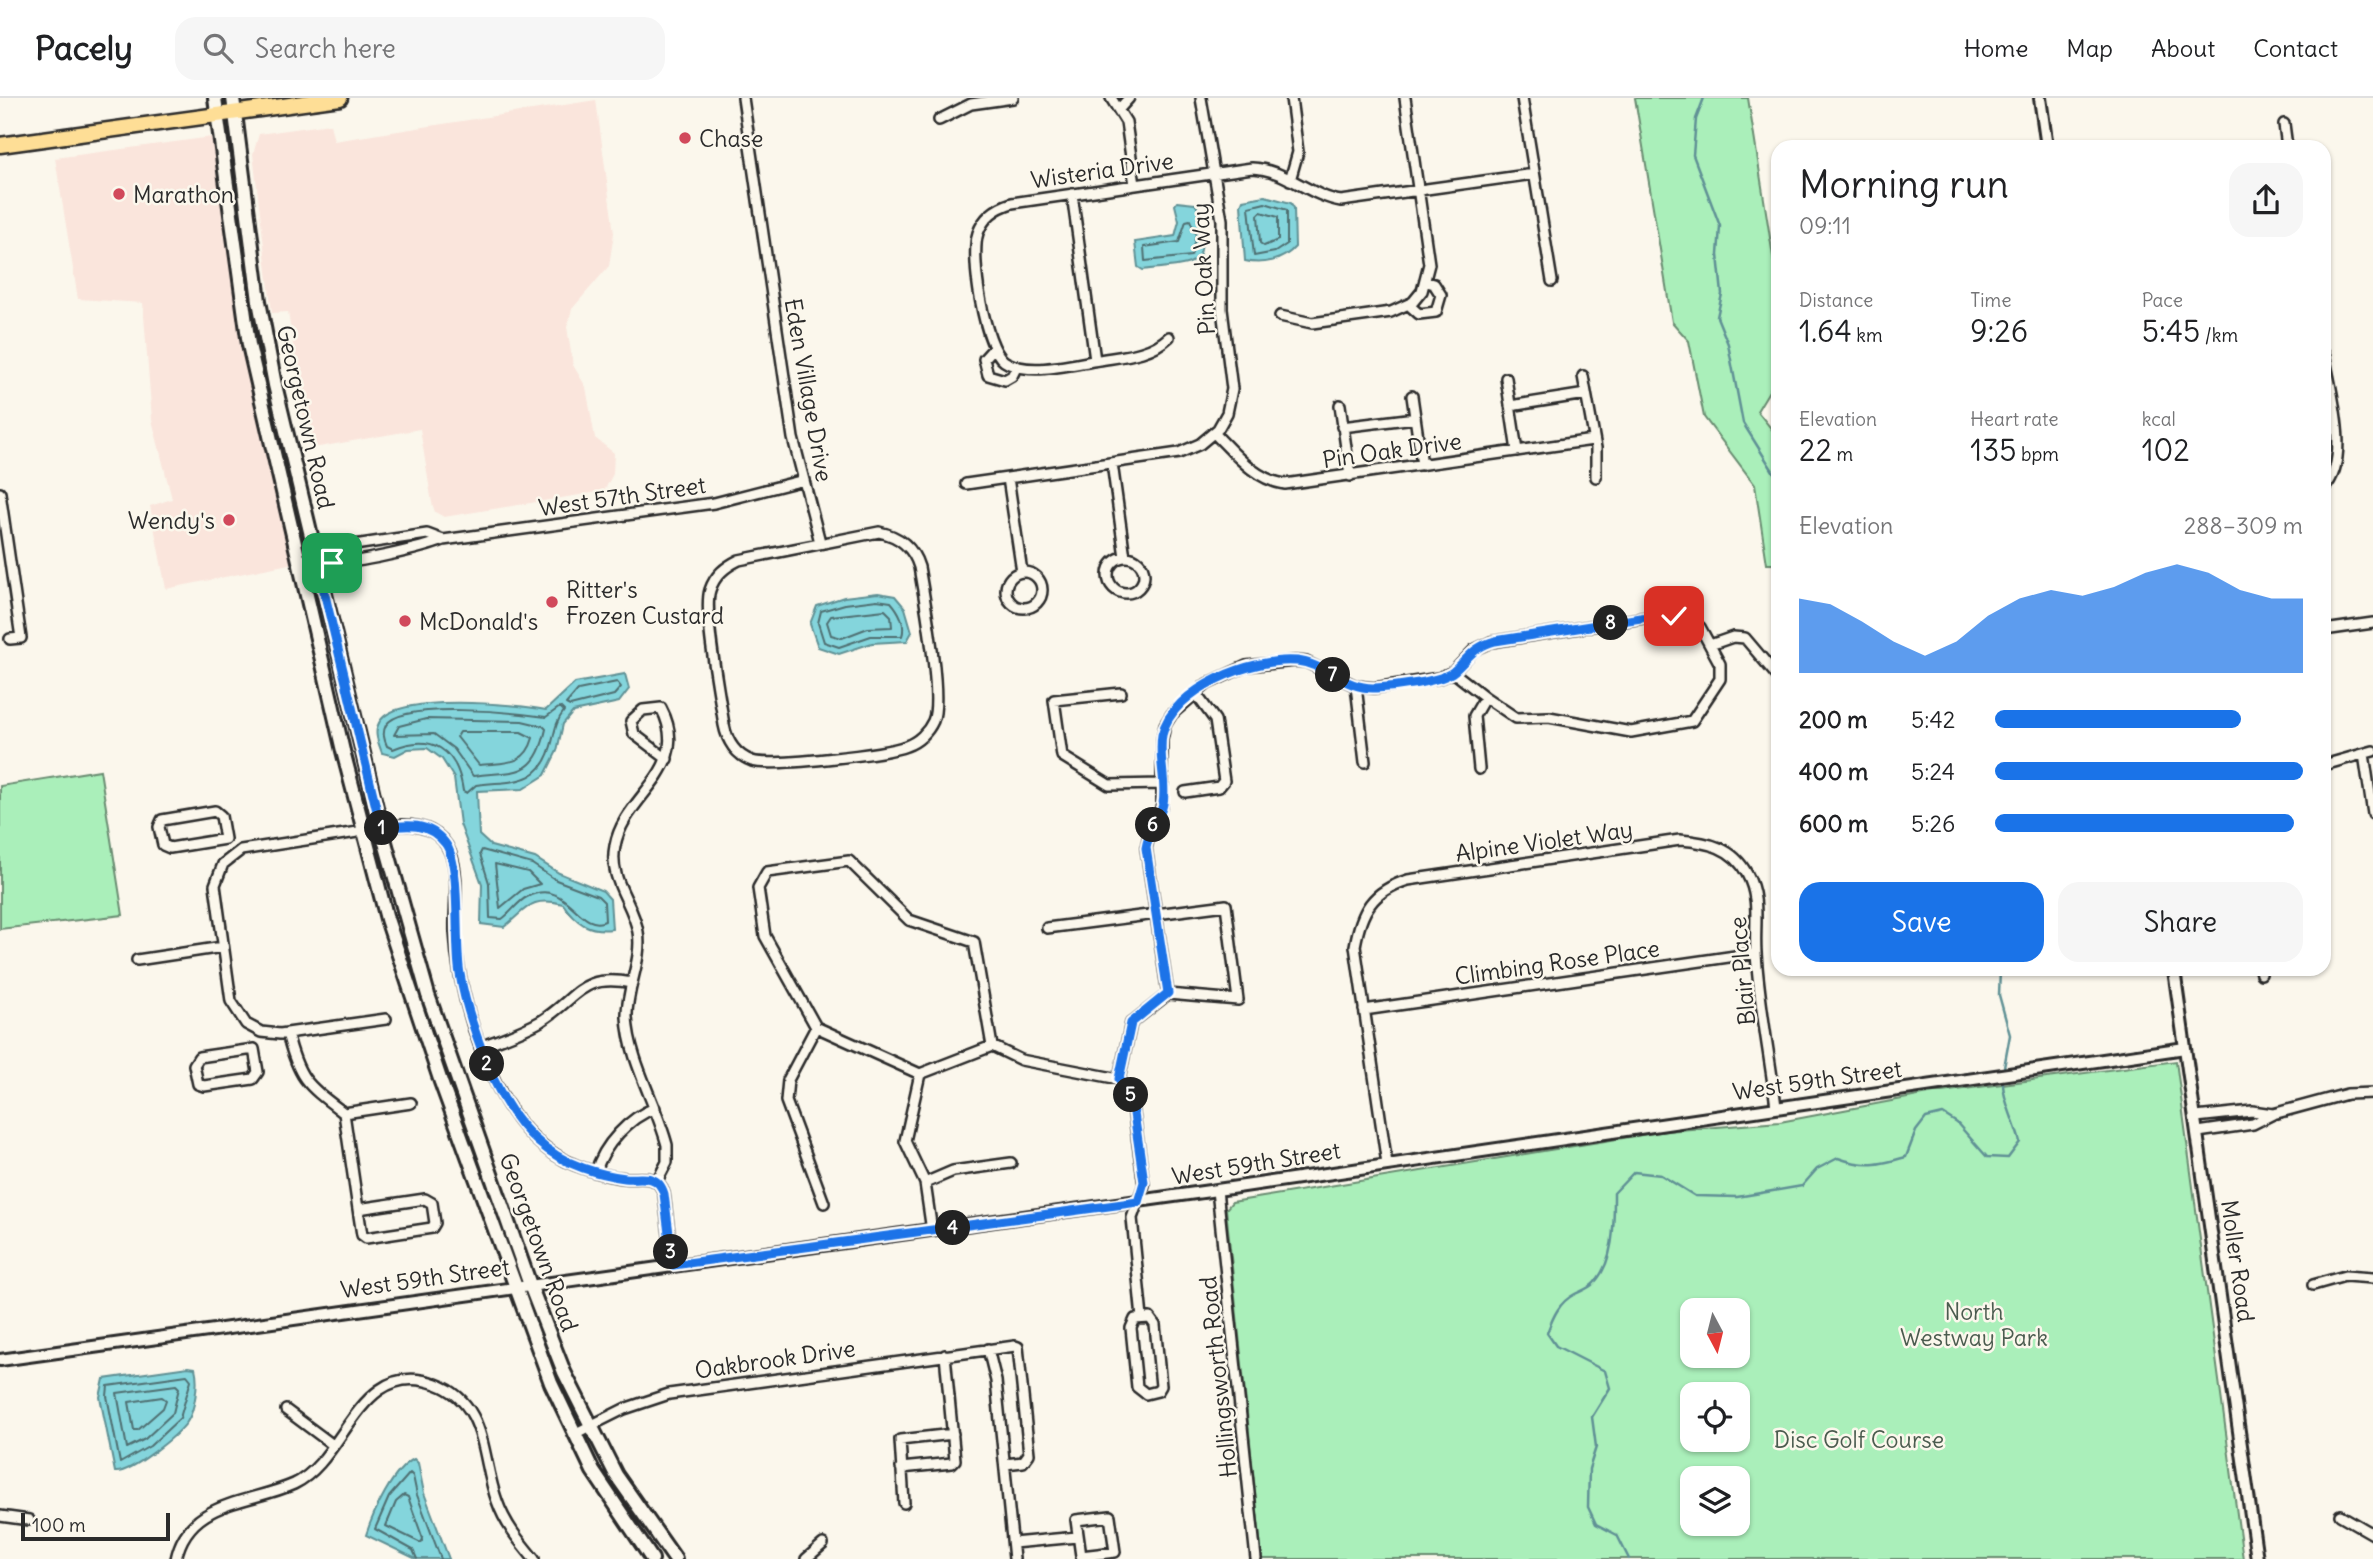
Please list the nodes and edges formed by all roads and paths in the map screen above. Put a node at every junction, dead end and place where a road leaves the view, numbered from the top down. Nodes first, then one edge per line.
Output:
1 (215, 98) edge
2 (340, 98) edge
3 (743, 98) edge
4 (1013, 98) edge
5 (1111, 98) edge
6 (1129, 98) edge
7 (1201, 98) edge
8 (1291, 98) edge
9 (1405, 98) edge
10 (1522, 98) edge
11 (2040, 98) edge
12 (234, 105) edge
13 (1120, 108) junction
14 (216, 115) junction
15 (939, 120) dead end
16 (2284, 124) dead end
17 (2046, 140) edge
18 (2286, 140) edge
19 (0, 145) edge
20 (1215, 173) junction
21 (1534, 174) junction
22 (1290, 180) junction
23 (1135, 185) junction
24 (1418, 191) junction
25 (1072, 194) junction
26 (1552, 281) dead end
27 (1427, 282) junction
28 (1409, 305) junction
29 (1279, 316) dead end
30 (1169, 337) dead end
31 (993, 349) junction
32 (1095, 360) junction
33 (1017, 366) junction
34 (1583, 376) dead end
35 (1506, 378) dead end
36 (1586, 394) junction
37 (1412, 396) dead end
38 (2331, 399) edge
39 (1340, 405) dead end
40 (1510, 406) junction
41 (1415, 418) junction
42 (1342, 427) junction
43 (1214, 433) junction
44 (1593, 440) junction
45 (1517, 452) junction
46 (1112, 463) junction
47 (1422, 465) junction
48 (1350, 476) junction
49 (1596, 477) dead end
50 (1008, 478) junction
51 (2331, 478) edge
52 (804, 480) junction
53 (966, 484) dead end
54 (0, 493) edge
55 (1, 514) edge
56 (443, 540) junction
57 (820, 542) junction
58 (1125, 557) junction
59 (316, 558) junction
60 (299, 560) junction
61 (1022, 572) junction
62 (2373, 623) edge
63 (2331, 629) edge
64 (10, 639) dead end
65 (1710, 645) junction
66 (1771, 669) edge
67 (1453, 672) junction
68 (1356, 686) junction
69 (1121, 693) dead end
70 (1196, 694) junction
71 (1485, 697) junction
72 (2369, 753) edge
73 (667, 759) junction
74 (1365, 762) dead end
75 (2331, 763) edge
76 (1479, 769) dead end
77 (1163, 784) junction
78 (1185, 792) dead end
79 (2373, 814) edge
80 (381, 828) junction
81 (363, 831) junction
82 (225, 839) junction
83 (1718, 846) joint
84 (234, 854) junction
85 (1156, 914) junction
86 (1047, 928) dead end
87 (223, 947) junction
88 (1756, 953) junction
89 (137, 960) dead end
90 (2175, 976) edge
91 (632, 982) junction
92 (1168, 993) junction
93 (1364, 1010) junction
94 (386, 1019) dead end
95 (816, 1027) junction
96 (261, 1032) junction
97 (286, 1033) junction
98 (992, 1046) junction
99 (480, 1047) junction
100 (2185, 1048) junction
101 (254, 1049) junction
102 (920, 1074) junction
103 (1119, 1079) junction
104 (2373, 1093) edge
105 (411, 1103) dead end
106 (1776, 1107) junction
107 (655, 1108) junction
108 (344, 1113) junction
109 (2273, 1114) junction
110 (2196, 1117) junction
111 (2198, 1132) junction
112 (1011, 1163) dead end
113 (1387, 1164) junction
114 (596, 1172) junction
115 (657, 1181) junction
116 (925, 1183) junction
117 (1217, 1191) junction
118 (1138, 1202) junction
119 (824, 1203) dead end
120 (358, 1209) junction
121 (932, 1231) junction
122 (673, 1265) junction
123 (2373, 1278) edge
124 (530, 1285) junction
125 (2313, 1285) dead end
126 (514, 1287) junction
127 (1142, 1318) junction
128 (988, 1349) junction
129 (945, 1355) junction
130 (0, 1360) edge
131 (286, 1410) dead end
132 (591, 1426) junction
133 (574, 1434) junction
134 (953, 1434) junction
135 (332, 1445) junction
136 (1005, 1464) junction
137 (901, 1468) junction
138 (904, 1503) dead end
139 (2340, 1515) dead end
140 (0, 1516) edge
141 (29, 1520) dead end
142 (2373, 1534) edge
143 (1077, 1537) junction
144 (1013, 1543) junction
145 (823, 1544) dead end
146 (176, 1559) edge
147 (534, 1559) edge
148 (652, 1559) edge
149 (675, 1559) edge
150 (806, 1559) edge
151 (1014, 1559) edge
152 (1256, 1559) edge
153 (2258, 1559) edge

1 - 14 main road, Georgetown Road
2 - 12 main road
3 - 52 street, Eden Village Drive
4 - 15 street
5 - 13 street
6 - 13 street
7 - 20 street, Pin Oak Way
8 - 22 street
9 - 24 street
10 - 21 street
11 - 17 street
12 - 14 main road
12 - 59 main road, Georgetown Road
13 - 23 street
14 - 19 main road
14 - 60 main road, Georgetown Road
16 - 18 street
20 - 22 street, Wisteria Drive
20 - 23 street, Wisteria Drive
20 - 43 street, Pin Oak Way
21 - 24 street, Wisteria Drive
21 - 26 street
22 - 24 street, Wisteria Drive
23 - 25 street, Wisteria Drive
24 - 27 street
25 - 31 street, Wisteria Drive
25 - 32 street
27 - 28 street
27 - 28 street
28 - 29 street
30 - 32 street
31 - 33 street
31 - 33 street
32 - 33 street
34 - 36 street
35 - 40 street
36 - 40 street
36 - 44 street
37 - 41 street
38 - 51 street
39 - 42 street
40 - 45 street
41 - 42 street
41 - 47 street
42 - 48 street
43 - 46 street
43 - 48 street, Pin Oak Drive
44 - 45 street, Pin Oak Drive
44 - 49 street
45 - 47 street, Pin Oak Drive
46 - 50 street
46 - 58 street
47 - 48 street, Pin Oak Drive
50 - 53 street
50 - 61 street
52 - 56 street, West 57th Street
52 - 57 street, Eden Village Drive
54 - 55 street
55 - 64 street
56 - 59 street, West 57th Street
56 - 59 street, West 57th Street
57 - 57 street
58 - 58 street
59 - 60 street, West 57th Street
59 - 80 main road, Georgetown Road
60 - 81 main road, Georgetown Road
61 - 61 street
62 - 63 street
65 - 66 street
65 - 67 street
65 - 71 street
67 - 68 street
67 - 71 street
68 - 70 street
68 - 74 street
69 - 77 street
70 - 77 street
70 - 78 street
71 - 76 street
72 - 75 street
72 - 79 street
73 - 73 street
73 - 91 street
77 - 85 street
80 - 81 street
80 - 99 street
80 - 124 main road, Georgetown Road
81 - 84 street
81 - 126 main road, Georgetown Road
82 - 82 street
82 - 84 street
83 - 88 street, Blair Place
83 - 93 street, Alpine Violet Way
84 - 87 street
85 - 86 street
85 - 92 street
85 - 92 street
87 - 89 street
87 - 96 street
88 - 93 street, Climbing Rose Place
88 - 106 street, Blair Place
90 - 100 street, Moller Road
91 - 99 street
91 - 107 street
92 - 103 street
93 - 113 street
94 - 97 street
95 - 98 street
95 - 102 street
95 - 119 street
96 - 97 street
96 - 101 street
97 - 108 street
98 - 102 street
98 - 103 street
99 - 114 street
100 - 106 street, West 59th Street
100 - 110 street, Moller Road
101 - 101 street
102 - 116 street
103 - 118 street
104 - 109 street
105 - 108 street
106 - 113 street, West 59th Street
107 - 114 street
107 - 115 street
108 - 120 street
109 - 110 street
109 - 111 street
110 - 111 street, Moller Road
111 - 153 street, Moller Road
112 - 116 street
113 - 117 street, West 59th Street
114 - 115 street
115 - 122 street
116 - 121 street
117 - 118 street, West 59th Street
117 - 152 street, Hollingsworth Road
118 - 121 street, West 59th Street
118 - 127 street
120 - 120 street
121 - 122 street, West 59th Street
122 - 124 street, West 59th Street
123 - 125 street
124 - 126 street, West 59th Street
124 - 132 main road, Georgetown Road
126 - 130 street, West 59th Street
126 - 133 main road, Georgetown Road
127 - 127 street
128 - 129 street, Oakbrook Drive
128 - 136 street
128 - 136 street, Oakbrook Drive
129 - 132 street, Oakbrook Drive
129 - 134 street
131 - 135 street
132 - 133 street, Oakbrook Drive
132 - 149 main road, Georgetown Road
133 - 148 main road, Georgetown Road
134 - 137 street
134 - 137 street
135 - 146 street
135 - 147 street
136 - 144 street
137 - 138 street
139 - 142 street
140 - 141 street
143 - 143 street
143 - 144 street
144 - 151 street
145 - 150 street

